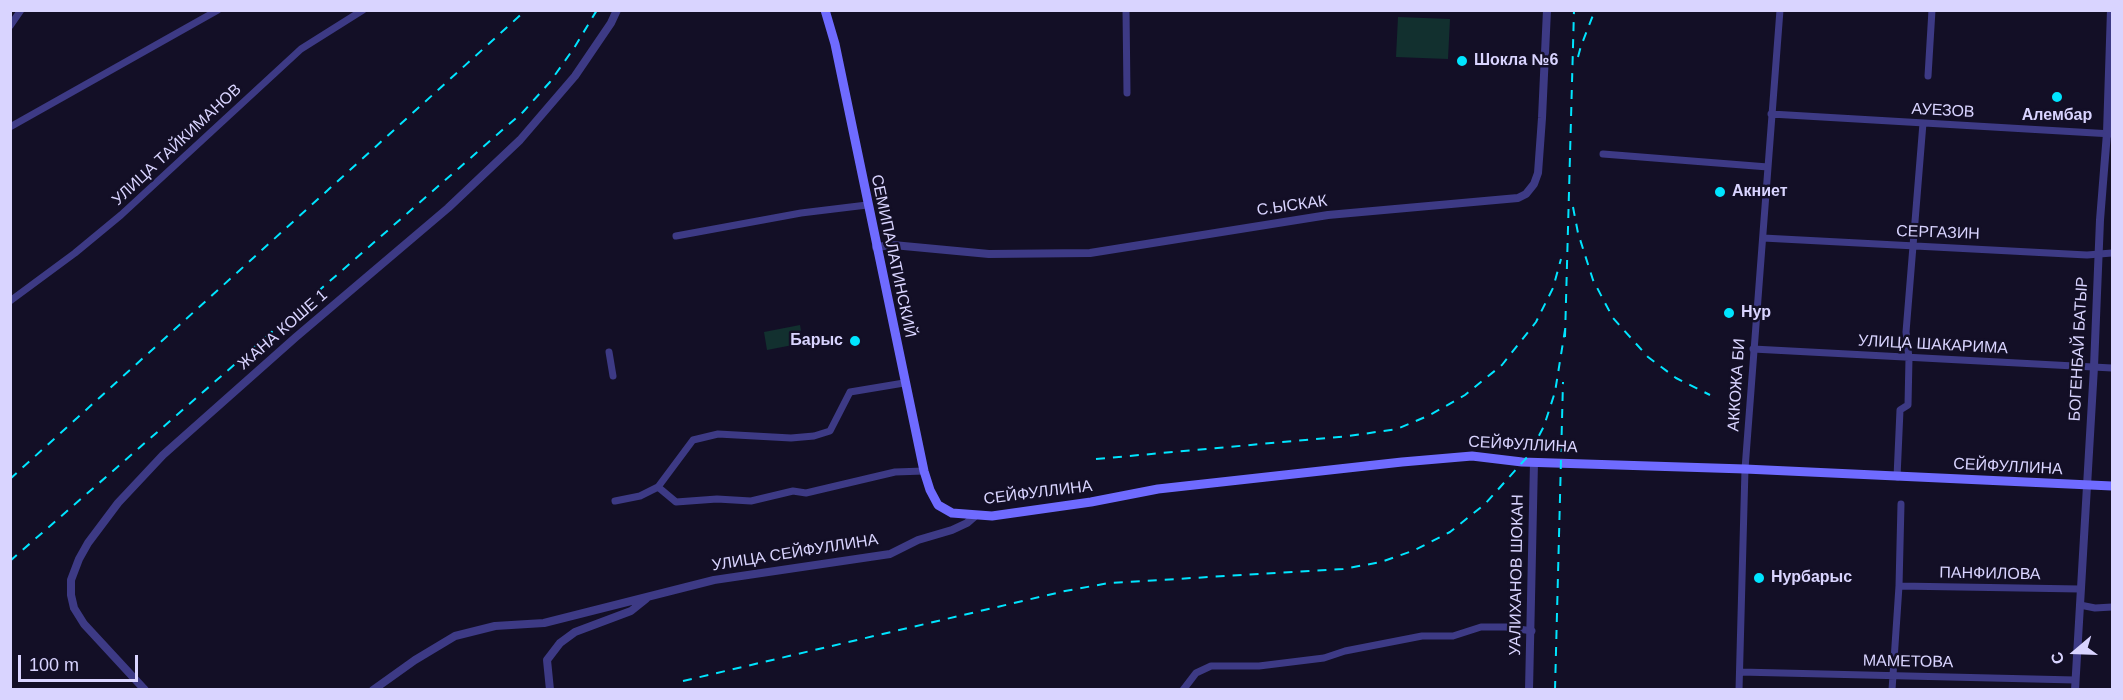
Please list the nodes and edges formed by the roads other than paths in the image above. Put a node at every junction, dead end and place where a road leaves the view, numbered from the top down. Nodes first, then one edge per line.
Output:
1 (21, 10) edge
2 (218, 10) edge
3 (363, 10) edge
4 (617, 10) edge
5 (825, 10) edge
6 (1126, 10) edge
7 (1547, 10) edge
8 (1780, 10) edge
9 (1932, 10) edge
10 (2111, 10) edge
11 (10, 26) edge
12 (1928, 76) dead end
13 (1127, 93) dead end
14 (1771, 114) junction
15 (1923, 123) junction
16 (10, 127) edge
17 (2110, 134) edge
18 (1603, 154) dead end
19 (1768, 167) junction
20 (867, 205) junction
21 (676, 236) dead end
22 (1763, 238) junction
23 (1912, 246) junction
24 (876, 247) junction
25 (2112, 253) edge
26 (2099, 254) junction
27 (10, 301) edge
28 (1753, 349) junction
29 (609, 352) dead end
30 (1909, 358) junction
31 (2094, 367) junction
32 (2112, 368) edge
33 (613, 376) dead end
34 (904, 383) junction
35 (1534, 462) junction
36 (1745, 469) junction
37 (924, 471) junction
38 (1897, 477) junction
39 (2086, 485) junction
40 (2112, 486) edge
41 (658, 487) junction
42 (615, 501) dead end
43 (1901, 504) dead end
44 (938, 505) joint
45 (975, 516) junction
46 (1899, 586) junction
47 (2080, 589) junction
48 (648, 597) junction
49 (2080, 605) junction
50 (2112, 607) edge
51 (1532, 631) junction
52 (1740, 672) junction
53 (1893, 674) junction
54 (2075, 680) junction
55 (145, 690) edge
56 (373, 690) edge
57 (550, 690) edge
58 (1183, 690) edge
59 (1529, 690) edge
60 (1739, 690) edge
61 (1892, 690) edge
62 (2075, 690) edge

1 - 11 street
2 - 16 street
3 - 27 street, УЛИЦА ТАЙКИМАНОВ
4 - 55 street, ЖАНА КОШЕ 1
5 - 20 main road, СЕМИПАЛАТИНСКИЙ
6 - 13 street
7 - 24 street, С.ЫСКАК
8 - 14 street, АККОЖА БИ
9 - 12 street
10 - 17 street, БОГЕНБАЙ БАТЫР
14 - 15 street, АУЕЗОВ
14 - 19 street, АККОЖА БИ
15 - 17 street, АУЕЗОВ
15 - 23 street
17 - 26 street, БОГЕНБАЙ БАТЫР
18 - 19 street
19 - 22 street, АККОЖА БИ
20 - 21 street
20 - 24 main road, СЕМИПАЛАТИНСКИЙ
22 - 23 street, СЕРГАЗИН
22 - 28 street, АККОЖА БИ
23 - 26 street, СЕРГАЗИН
23 - 30 street
24 - 34 main road, СЕМИПАЛАТИНСКИЙ
25 - 26 street, СЕРГАЗИН
26 - 31 street, БОГЕНБАЙ БАТЫР
28 - 30 street, УЛИЦА ШАКАРИМА
28 - 36 street, АККОЖА БИ
29 - 33 street
30 - 31 street, УЛИЦА ШАКАРИМА
30 - 38 street
31 - 32 street, УЛИЦА ШАКАРИМА
31 - 39 street, БОГЕНБАЙ БАТЫР
34 - 37 main road, СЕМИПАЛАТИНСКИЙ
34 - 41 street
35 - 36 main road, СЕЙФУЛЛИНА
35 - 45 main road, СЕЙФУЛЛИНА
35 - 51 street, УАЛИХАНОВ ШОКАН
36 - 38 main road, СЕЙФУЛЛИНА
36 - 52 street, АККОЖА БИ
37 - 41 street
37 - 44 main road, СЕМИПАЛАТИНСКИЙ
38 - 39 main road, СЕЙФУЛЛИНА
39 - 40 main road, СЕЙФУЛЛИНА
39 - 47 street, БОГЕНБАЙ БАТЫР
41 - 42 street
43 - 46 street
44 - 45 main road, СЕЙФУЛЛИНА
45 - 48 street, УЛИЦА СЕЙФУЛЛИНА
46 - 47 street, ПАНФИЛОВА
46 - 53 street
47 - 49 street, БОГЕНБАЙ БАТЫР
48 - 56 street, УЛИЦА СЕЙФУЛЛИНА
48 - 57 street, УЛИЦА СЕЙФУЛЛИНА
49 - 50 street
49 - 54 street, БОГЕНБАЙ БАТЫР
51 - 58 street
51 - 59 street, УАЛИХАНОВ ШОКАН
52 - 53 street, МАМЕТОВА
52 - 60 street, АККОЖА БИ
53 - 54 street, МАМЕТОВА
53 - 61 street
54 - 62 street, БОГЕНБАЙ БАТЫР

